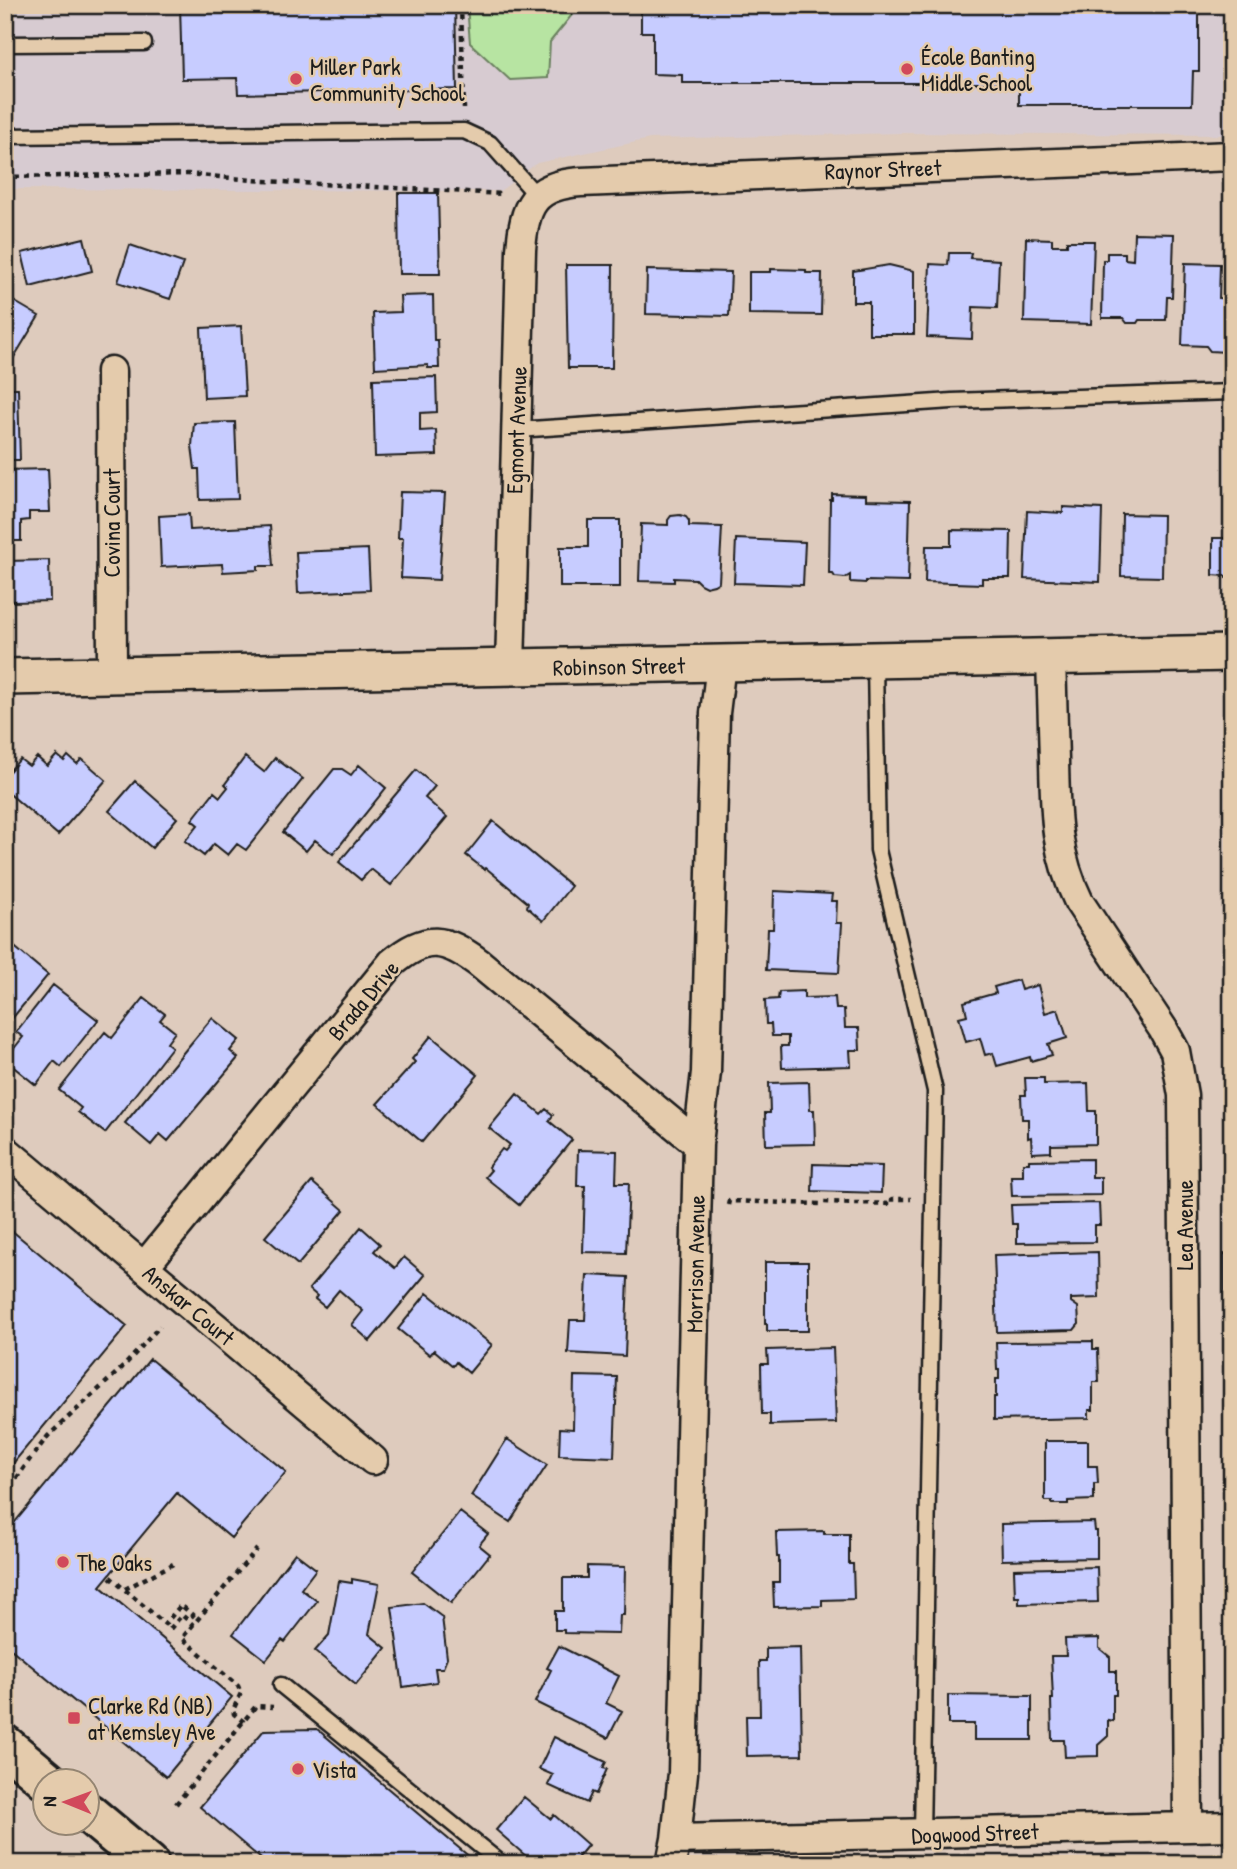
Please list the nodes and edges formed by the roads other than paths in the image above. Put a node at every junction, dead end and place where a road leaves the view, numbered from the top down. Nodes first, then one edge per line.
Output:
1 (144, 43) dead end
2 (5, 44) edge
3 (5, 136) edge
4 (1232, 156) edge
5 (537, 196) junction
6 (111, 371) dead end
7 (1232, 392) edge
8 (516, 430) junction
9 (1232, 653) edge
10 (1051, 658) junction
11 (876, 661) junction
12 (721, 664) junction
13 (510, 668) junction
14 (112, 675) junction
15 (5, 677) edge
16 (698, 1144) junction
17 (5, 1150) edge
18 (144, 1267) junction
19 (373, 1460) dead end
20 (281, 1685) dead end
21 (5, 1745) edge
22 (32, 1768) edge
23 (102, 1825) edge
24 (1188, 1826) junction
25 (1232, 1826) edge
26 (922, 1835) junction
27 (674, 1852) edge
28 (149, 1864) edge
29 (502, 1864) edge

1 - 2 lane
3 - 5 lane
4 - 5 street, Raynor Street
5 - 8 street, Egmont Avenue
6 - 14 street, Covina Court
7 - 8 lane
8 - 13 street, Egmont Avenue
9 - 10 street, Robinson Street
10 - 11 street, Robinson Street
10 - 24 street, Lea Avenue
11 - 12 street, Robinson Street
11 - 26 lane
12 - 13 street, Robinson Street
12 - 16 street, Morrison Avenue
13 - 14 street, Robinson Street
14 - 15 street, Robinson Street
16 - 18 street, Brada Drive
16 - 27 street, Morrison Avenue
17 - 18 street, Anskar Court
18 - 19 street, Anskar Court
20 - 29 lane
21 - 22 main road
23 - 28 main road
24 - 25 street, Dogwood Street
24 - 26 street, Dogwood Street
26 - 27 street, Dogwood Street

